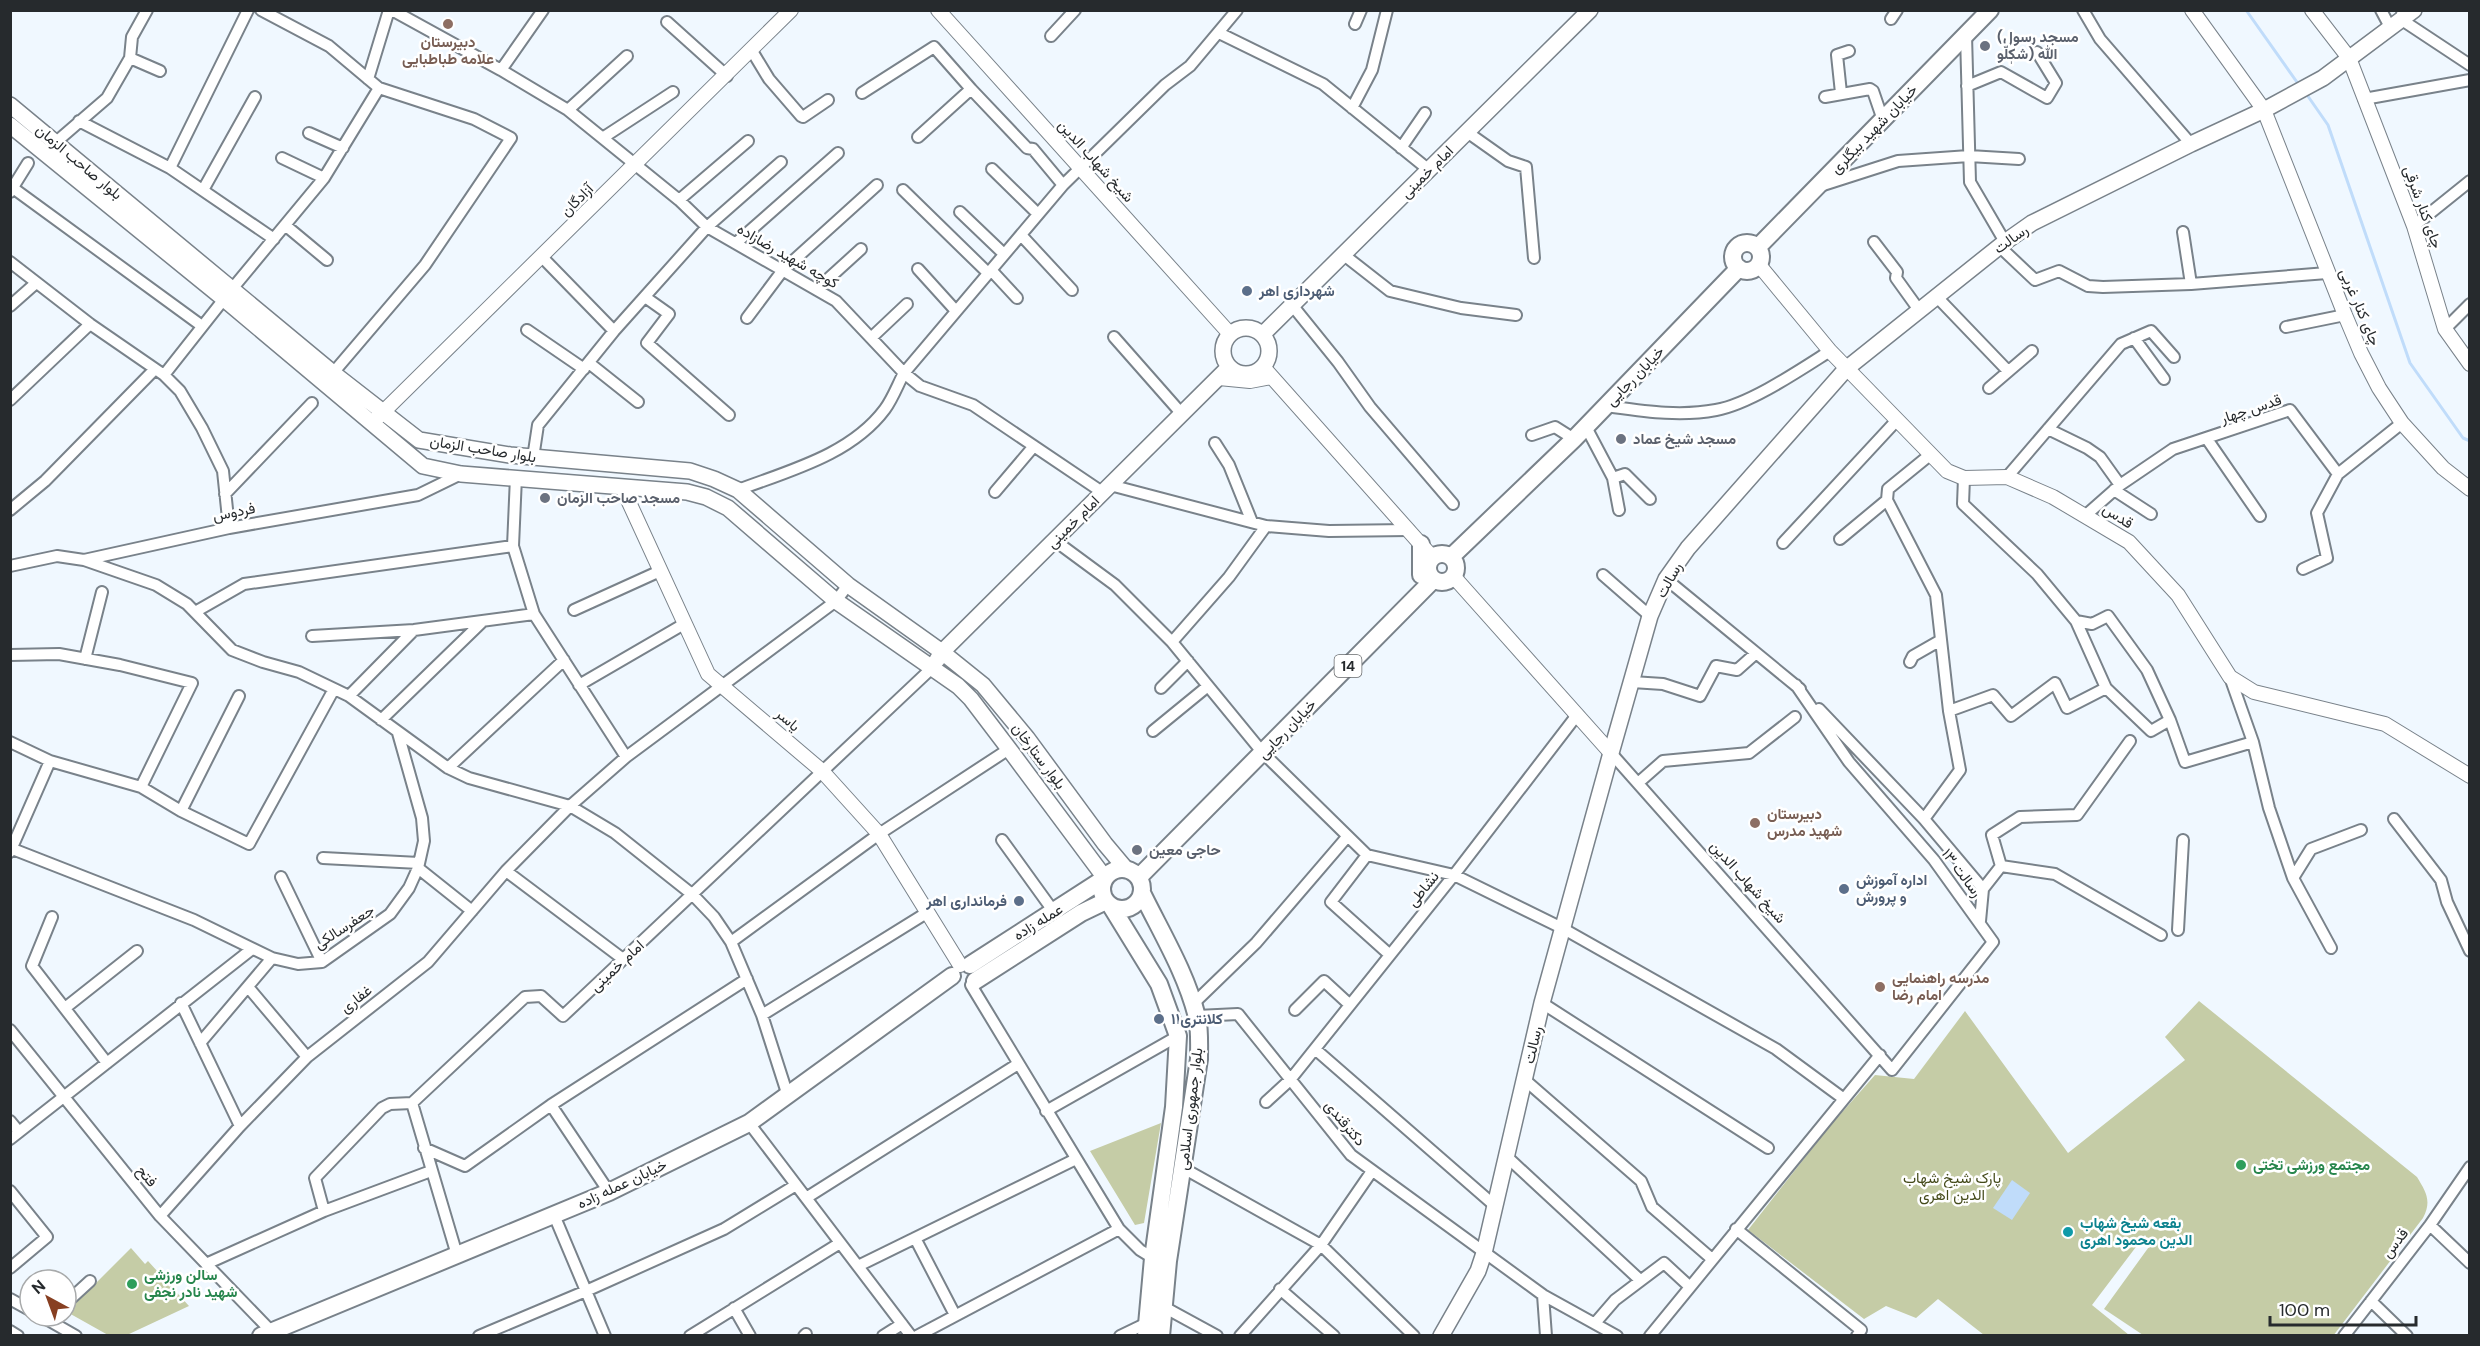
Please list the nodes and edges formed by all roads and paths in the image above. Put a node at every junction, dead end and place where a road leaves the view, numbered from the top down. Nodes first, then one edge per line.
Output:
1 (147, 10) edge
2 (248, 10) edge
3 (261, 10) edge
4 (390, 10) edge
5 (543, 10) edge
6 (791, 10) edge
7 (938, 10) edge
8 (1076, 10) edge
9 (1361, 10) edge
10 (1388, 10) edge
11 (1990, 10) edge
12 (2084, 10) edge
13 (2192, 10) edge
14 (2312, 10) edge
15 (2381, 10) edge
16 (2414, 10) edge
17 (1586, 11) edge
18 (1232, 13) edge
19 (279, 15) edge
20 (2398, 19) edge
21 (667, 22) dead end
22 (1355, 24) dead end
23 (1219, 33) junction
24 (1966, 35) junction
25 (1051, 36) dead end
26 (752, 51) junction
27 (1849, 51) dead end
28 (2037, 52) dead end
29 (627, 56) dead end
30 (130, 58) junction
31 (2349, 58) junction
32 (2469, 66) edge
33 (501, 70) junction
34 (160, 71) dead end
35 (727, 76) junction
36 (368, 79) junction
37 (2469, 80) edge
38 (1967, 86) junction
39 (379, 88) junction
40 (972, 89) junction
41 (673, 92) dead end
42 (862, 93) dead end
43 (1841, 93) junction
44 (255, 96) dead end
45 (1825, 97) dead end
46 (2364, 99) junction
47 (828, 100) dead end
48 (10, 105) edge
49 (1352, 108) junction
50 (568, 110) junction
51 (2264, 110) junction
52 (1425, 113) dead end
53 (1883, 120) junction
54 (79, 121) junction
55 (10, 125) edge
56 (1467, 132) junction
57 (309, 133) dead end
58 (604, 137) junction
59 (918, 137) dead end
60 (748, 141) dead end
61 (56, 142) junction
62 (2191, 144) junction
63 (1401, 147) junction
64 (343, 148) junction
65 (838, 153) dead end
66 (1969, 156) junction
67 (282, 158) dead end
68 (2019, 159) dead end
69 (782, 162) dead end
70 (28, 163) dead end
71 (636, 164) junction
72 (1079, 167) junction
73 (170, 168) junction
74 (992, 169) dead end
75 (1429, 170) junction
76 (324, 178) junction
77 (2469, 181) edge
78 (1063, 184) junction
79 (878, 185) dead end
80 (1817, 187) junction
81 (12, 190) edge
82 (203, 190) junction
83 (903, 190) dead end
84 (680, 200) junction
85 (960, 212) dead end
86 (1038, 214) junction
87 (285, 225) junction
88 (2414, 226) junction
89 (708, 227) junction
90 (2183, 232) dead end
91 (1021, 235) junction
92 (274, 239) junction
93 (1874, 242) dead end
94 (736, 243) junction
95 (2002, 244) junction
96 (1758, 247) junction
97 (861, 249) dead end
98 (1004, 255) junction
99 (1344, 255) junction
100 (542, 257) junction
101 (1534, 258) dead end
102 (327, 260) dead end
103 (10, 262) edge
104 (1759, 265) junction
105 (1738, 268) junction
106 (918, 269) dead end
107 (783, 270) junction
108 (990, 271) junction
109 (2327, 273) junction
110 (36, 283) junction
111 (2191, 284) junction
112 (817, 289) junction
113 (1072, 290) dead end
114 (228, 294) junction
115 (1936, 296) junction
116 (645, 297) junction
117 (1017, 298) dead end
118 (907, 304) dead end
119 (2469, 304) edge
120 (1292, 305) junction
121 (10, 306) edge
122 (1919, 310) junction
123 (956, 311) junction
124 (1516, 315) dead end
125 (2345, 315) junction
126 (747, 318) dead end
127 (90, 324) junction
128 (202, 327) junction
129 (2286, 327) dead end
130 (2445, 329) junction
131 (527, 330) dead end
132 (614, 331) junction
133 (1230, 334) junction
134 (1263, 334) junction
135 (1114, 337) dead end
136 (871, 338) junction
137 (2134, 338) junction
138 (1830, 351) junction
139 (2032, 351) dead end
140 (2174, 357) dead end
141 (2469, 364) edge
142 (586, 366) junction
143 (1846, 369) junction
144 (2008, 371) junction
145 (160, 372) junction
146 (1224, 372) junction
147 (1267, 372) junction
148 (333, 373) junction
149 (904, 373) junction
150 (2163, 379) dead end
151 (1989, 388) dead end
152 (10, 400) edge
153 (638, 402) dead end
154 (312, 403) dead end
155 (1606, 406) junction
156 (383, 411) junction
157 (1181, 413) junction
158 (729, 415) dead end
159 (1897, 420) junction
160 (2402, 423) junction
161 (371, 424) junction
162 (2048, 429) junction
163 (1580, 433) junction
164 (1532, 435) dead end
165 (2207, 439) junction
166 (1215, 443) dead end
167 (1034, 446) junction
168 (1931, 454) junction
169 (533, 458) junction
170 (461, 474) junction
171 (2338, 474) junction
172 (516, 477) junction
173 (2007, 477) junction
174 (1613, 478) junction
175 (1964, 478) junction
176 (622, 486) junction
177 (2117, 487) junction
178 (1106, 488) junction
179 (2469, 489) edge
180 (738, 490) junction
181 (995, 492) dead end
182 (225, 494) junction
183 (1650, 499) dead end
184 (1887, 500) junction
185 (1453, 504) dead end
186 (10, 510) edge
187 (1619, 510) dead end
188 (2086, 514) junction
189 (2151, 514) dead end
190 (2260, 516) dead end
191 (1252, 522) junction
192 (1266, 526) junction
193 (229, 528) junction
194 (1409, 530) junction
195 (1840, 538) dead end
196 (1054, 540) junction
197 (1783, 543) dead end
198 (1421, 544) junction
199 (513, 546) junction
200 (1451, 557) junction
201 (1433, 558) junction
202 (84, 560) junction
203 (10, 566) edge
204 (2303, 569) dead end
205 (660, 571) junction
206 (1603, 575) dead end
207 (1454, 578) junction
208 (1666, 579) junction
209 (1433, 580) junction
210 (848, 585) junction
211 (1420, 591) junction
212 (102, 592) dead end
213 (836, 601) junction
214 (574, 610) dead end
215 (195, 612) junction
216 (534, 615) junction
217 (1650, 616) junction
218 (482, 621) junction
219 (2076, 621) junction
220 (684, 624) junction
221 (414, 630) junction
222 (312, 636) dead end
223 (1941, 640) junction
224 (1172, 642) junction
225 (942, 652) junction
226 (1755, 654) junction
227 (10, 655) edge
228 (85, 659) junction
229 (564, 660) junction
230 (1188, 661) junction
231 (1910, 662) dead end
232 (933, 667) junction
233 (2230, 677) junction
234 (1632, 682) junction
235 (579, 685) junction
236 (1796, 685) junction
237 (723, 686) junction
238 (1208, 686) junction
239 (1161, 688) dead end
240 (2106, 688) junction
241 (334, 689) junction
242 (239, 696) dead end
243 (349, 696) junction
244 (1949, 711) junction
245 (1577, 715) junction
246 (1795, 717) dead end
247 (381, 720) junction
248 (2170, 720) junction
249 (1153, 730) dead end
250 (398, 732) junction
251 (2130, 741) dead end
252 (10, 742) edge
253 (2253, 742) junction
254 (1009, 749) junction
255 (1263, 753) junction
256 (1611, 753) junction
257 (626, 757) junction
258 (50, 761) junction
259 (448, 768) junction
260 (822, 771) junction
261 (2469, 776) edge
262 (1638, 783) junction
263 (141, 787) junction
264 (570, 806) junction
265 (181, 811) junction
266 (1924, 819) junction
267 (2394, 819) dead end
268 (2361, 830) dead end
269 (879, 834) junction
270 (1347, 837) junction
271 (1002, 840) dead end
272 (2183, 840) dead end
273 (11, 849) edge
274 (1367, 855) junction
275 (323, 858) dead end
276 (418, 866) junction
277 (2001, 866) junction
278 (507, 871) junction
279 (1454, 875) junction
280 (281, 877) dead end
281 (1105, 878) junction
282 (2293, 878) junction
283 (1136, 880) junction
284 (1983, 889) junction
285 (693, 895) junction
286 (1108, 903) junction
287 (472, 911) junction
288 (928, 912) junction
289 (1054, 912) junction
290 (52, 917) dead end
291 (1980, 921) junction
292 (1562, 928) junction
293 (2178, 930) dead end
294 (2161, 935) dead end
295 (731, 942) junction
296 (2331, 948) dead end
297 (252, 949) junction
298 (137, 951) dead end
299 (2469, 951) edge
300 (1390, 955) junction
301 (272, 958) junction
302 (623, 959) junction
303 (322, 962) junction
304 (965, 975) junction
305 (747, 979) junction
306 (248, 987) junction
307 (181, 1003) junction
308 (1542, 1003) junction
309 (1350, 1005) junction
310 (65, 1008) junction
311 (1195, 1010) junction
312 (1295, 1010) dead end
313 (762, 1015) junction
314 (10, 1030) edge
315 (1178, 1036) junction
316 (200, 1043) junction
317 (1315, 1048) junction
318 (1880, 1055) junction
319 (307, 1057) junction
320 (107, 1062) junction
321 (1018, 1064) junction
322 (1290, 1080) junction
323 (1525, 1080) junction
324 (788, 1096) junction
325 (63, 1098) junction
326 (1844, 1099) junction
327 (1266, 1102) dead end
328 (412, 1103) junction
329 (551, 1105) junction
330 (1046, 1111) junction
331 (10, 1121) edge
332 (749, 1123) junction
333 (240, 1126) junction
334 (15, 1136) edge
335 (424, 1148) junction
336 (1768, 1148) dead end
337 (1505, 1155) junction
338 (1076, 1159) junction
339 (1183, 1168) junction
340 (431, 1171) junction
341 (1372, 1171) junction
342 (2468, 1172) edge
343 (796, 1185) junction
344 (10, 1191) edge
345 (609, 1192) junction
346 (806, 1198) junction
347 (1494, 1205) junction
348 (324, 1211) junction
349 (554, 1215) junction
350 (160, 1216) junction
351 (2430, 1225) junction
352 (1119, 1229) junction
353 (1736, 1229) junction
354 (915, 1238) junction
355 (840, 1243) junction
356 (1321, 1245) junction
357 (1484, 1253) junction
358 (457, 1256) junction
359 (1153, 1258) junction
360 (1712, 1258) junction
361 (2469, 1263) edge
362 (206, 1264) junction
363 (858, 1266) junction
364 (10, 1268) edge
365 (1640, 1280) junction
366 (90, 1281) dead end
367 (1689, 1286) junction
368 (1280, 1289) junction
369 (586, 1291) junction
370 (78, 1292) edge
371 (1543, 1294) junction
372 (2372, 1301) junction
373 (1162, 1306) junction
374 (734, 1308) junction
375 (955, 1315) junction
376 (1596, 1322) junction
377 (902, 1324) junction
378 (1147, 1329) edge
379 (10, 1332) edge
380 (266, 1333) edge
381 (18, 1335) edge
382 (479, 1335) edge
383 (605, 1335) edge
384 (690, 1335) edge
385 (750, 1335) edge
386 (883, 1335) edge
387 (911, 1335) edge
388 (917, 1335) edge
389 (1120, 1335) edge
390 (1161, 1335) edge
391 (1217, 1335) edge
392 (1240, 1335) edge
393 (1334, 1335) edge
394 (1414, 1335) edge
395 (1441, 1335) edge
396 (1546, 1335) edge
397 (1617, 1335) edge
398 (1650, 1335) edge
399 (1857, 1335) edge
400 (2344, 1335) edge
401 (2407, 1335) edge

1 - 30 street
2 - 73 street
3 - 19 street
4 - 33 street, کوچه شهید رضازاده
4 - 36 street
5 - 33 street
6 - 26 street, آزادگان
7 - 72 street, شیخ شهاب الدین
8 - 25 street
9 - 22 street
10 - 49 street
11 - 24 main road, خیابان شهید بیگلری
12 - 62 street
13 - 51 street
14 - 31 street, چای کنار شرقی
15 - 20 street
16 - 20 main road
17 - 56 main road, امام خمینی
18 - 23 street
19 - 36 street
20 - 31 main road
20 - 32 street
21 - 35 street
23 - 49 street
23 - 72 street
24 - 38 street
24 - 53 main road, خیابان شهید بیگلری
26 - 35 street, آزادگان
26 - 47 street
27 - 43 street
28 - 38 street
29 - 50 street
30 - 34 street
30 - 54 street
31 - 46 street, چای کنار شرقی
31 - 51 main road, رسالت
33 - 50 street, کوچه شهید رضازاده
35 - 71 street, آزادگان
36 - 39 street
37 - 46 street
38 - 66 street
39 - 64 street
39 - 148 street
40 - 42 street
40 - 59 street
40 - 78 street
41 - 58 street
43 - 45 street
43 - 53 street
44 - 82 street
46 - 88 street, چای کنار شرقی
48 - 61 main road, بلوار صاحب الزمان
49 - 63 street
50 - 58 street, کوچه شهید رضازاده
51 - 62 main road, رسالت
51 - 109 street, چای کنار غربی
52 - 63 street
53 - 80 main road, خیابان شهید بیگلری
54 - 61 street
54 - 73 street
55 - 114 main road, بلوار صاحب الزمان
56 - 75 main road, امام خمینی
56 - 101 street
57 - 64 street
58 - 71 street, کوچه شهید رضازاده
60 - 84 street
61 - 114 main road, بلوار صاحب الزمان
62 - 95 main road, رسالت
63 - 75 street
64 - 76 street
65 - 94 street
66 - 68 street
66 - 80 street
66 - 95 street
67 - 76 street
69 - 89 street
70 - 81 street
71 - 84 street, کوچه شهید رضازاده
71 - 100 street, آزادگان
72 - 78 street
72 - 133 street, شیخ شهاب الدین
73 - 82 street
74 - 86 street
75 - 99 main road, امام خمینی
76 - 87 street
77 - 88 street
78 - 86 street
79 - 107 street
80 - 96 main road, خیابان شهید بیگلری
81 - 128 street
82 - 92 street
83 - 108 street
84 - 89 street, کوچه شهید رضازاده
85 - 98 street
86 - 91 street
87 - 92 street
87 - 102 street
88 - 130 street, چای کنار شرقی
89 - 94 street, کوچه شهید رضازاده
89 - 116 street
90 - 111 street
91 - 98 street
91 - 113 street
92 - 114 street
93 - 122 street
94 - 107 street, کوچه شهید رضازاده
95 - 111 street
95 - 115 main road, رسالت
96 - 104 main road
96 - 105 main road
97 - 112 street
98 - 108 street
99 - 120 main road, امام خمینی
99 - 124 street
100 - 132 street
100 - 156 street, آزادگان
103 - 110 street
104 - 105 main road
104 - 138 street
105 - 155 main road, خیابان رجایی
106 - 123 street
107 - 112 street, کوچه شهید رضازاده
107 - 126 street
108 - 117 street
108 - 123 street
109 - 111 street
109 - 125 street, چای کنار غربی
110 - 121 street
110 - 127 street
112 - 136 street, کوچه شهید رضازاده
114 - 128 street
114 - 148 main road, بلوار صاحب الزمان
114 - 161 main road, بلوار صاحب الزمان
115 - 122 main road, رسالت
115 - 144 street
116 - 132 street
116 - 158 street
118 - 136 street
119 - 130 street
120 - 134 main road, امام خمینی
120 - 185 street
122 - 143 main road, رسالت
123 - 149 street
125 - 129 street
125 - 160 street, چای کنار غربی
127 - 145 street
127 - 152 street
128 - 145 street
130 - 141 street, چای کنار شرقی
131 - 142 street
132 - 142 street
133 - 134 main road
133 - 146 main road
134 - 147 main road
135 - 157 street
136 - 149 street, کوچه شهید رضازاده
137 - 140 street
137 - 150 street
137 - 162 street
138 - 143 street
138 - 155 street
139 - 144 street
142 - 153 street
142 - 169 street
143 - 159 street
143 - 208 main road, رسالت
144 - 151 street
145 - 182 street
145 - 186 street
146 - 147 main road
146 - 157 main road, امام خمینی
147 - 194 street
148 - 156 main road, بلوار صاحب الزمان
149 - 167 street, کوچه شهید رضازاده
149 - 180 street
154 - 182 street
155 - 163 main road, خیابان رجایی
156 - 161 street, آزادگان
156 - 169 main road, بلوار صاحب الزمان
157 - 178 main road, امام خمینی
159 - 168 street
159 - 197 street
160 - 171 street
160 - 179 street, چای کنار غربی
161 - 170 main road, بلوار صاحب الزمان
162 - 173 street
162 - 177 street
163 - 164 street
163 - 174 street
163 - 200 main road, خیابان رجایی
165 - 171 street, قدس چهار
165 - 177 street, قدس چهار
165 - 190 street
166 - 191 street
167 - 178 street, کوچه شهید رضازاده
167 - 181 street
168 - 175 street
168 - 184 street
169 - 180 main road, بلوار صاحب الزمان
170 - 172 main road, بلوار صاحب الزمان
170 - 193 street, فردوس
171 - 204 street
172 - 176 main road, بلوار صاحب الزمان
172 - 199 street
173 - 175 street, قدس
173 - 188 street, قدس
174 - 183 street
174 - 187 street
175 - 219 street
176 - 205 street, یاسر
176 - 213 main road, بلوار صاحب الزمان
177 - 188 street, قدس چهار
177 - 189 street
178 - 191 street, کوچه شهید رضازاده
178 - 196 main road, امام خمینی
180 - 210 main road, بلوار صاحب الزمان
182 - 193 street
184 - 195 street
184 - 223 street
188 - 233 street, قدس
191 - 192 street, کوچه شهید رضازاده
192 - 194 street, کوچه شهید رضازاده
192 - 224 street
193 - 202 street, فردوس
194 - 198 street
196 - 224 street
196 - 225 main road, امام خمینی
198 - 201 street
198 - 211 main road
199 - 215 street
199 - 216 street
200 - 201 main road
200 - 207 main road
201 - 209 main road
202 - 203 street, فردوس
202 - 215 street
205 - 214 street
205 - 220 street, یاسر
206 - 217 street
207 - 209 main road
207 - 245 street, شیخ شهاب الدین
208 - 217 main road, رسالت
208 - 226 street, رسالت ۱۳
209 - 211 main road, خیابان رجایی / 14
210 - 213 street, غفاری
210 - 225 main road, بلوار صاحب الزمان
211 - 255 main road, خیابان رجایی / 14
212 - 228 street
213 - 232 main road, بلوار صاحب الزمان
213 - 237 street, غفاری
215 - 241 street
216 - 218 street
216 - 229 street
217 - 234 main road, رسالت
218 - 221 street
218 - 247 street
219 - 240 street
219 - 248 street
220 - 235 street
220 - 237 street, یاسر
221 - 222 street
221 - 243 street
223 - 231 street
223 - 244 street
224 - 230 street
225 - 232 main road, امام خمینی
225 - 283 main road, بلوار ستارخان
226 - 234 street
226 - 236 street, رسالت ۱۳
227 - 228 street
228 - 263 street
229 - 235 street
229 - 259 street
230 - 238 street
230 - 239 street
232 - 254 main road, بلوار ستارخان
232 - 260 street, امام خمینی
233 - 253 street
233 - 261 street, قدس
234 - 256 main road, رسالت
235 - 257 street
236 - 266 street, رسالت ۱۳
236 - 291 street, رسالت ۱۳
237 - 257 street, غفاری
237 - 260 street, یاسر
238 - 249 street
238 - 255 street
240 - 244 street
240 - 248 street
241 - 243 street
241 - 265 street
242 - 265 street
243 - 247 street
244 - 266 street
245 - 256 street, شیخ شهاب الدین
245 - 279 street, نشاطی
246 - 262 street
247 - 250 street
248 - 253 street
250 - 259 street
250 - 276 street, جعفرسالکی
251 - 277 street
252 - 258 street
253 - 282 street
254 - 269 street
254 - 281 main road, بلوار ستارخان
255 - 270 street
255 - 283 main road, خیابان رجایی
256 - 262 street, شیخ شهاب الدین
256 - 292 main road, رسالت
257 - 264 street, غفاری
258 - 263 street
258 - 273 street
259 - 264 street
260 - 269 street, یاسر
260 - 285 street, امام خمینی
262 - 318 street, شیخ شهاب الدین
263 - 265 street
264 - 278 street, غفاری
264 - 285 street
266 - 284 street, رسالت ۱۳
267 - 299 street
268 - 282 street
269 - 288 street, یاسر
269 - 295 street
270 - 274 street
270 - 311 street
271 - 289 street
272 - 293 street
273 - 297 street, جعفرسالکی
274 - 279 street
274 - 300 street
275 - 276 street
276 - 287 street
276 - 303 street, جعفرسالکی
277 - 284 street
277 - 294 street
278 - 287 street, غفاری
278 - 302 street
279 - 292 street
279 - 300 street, نشاطی
280 - 303 street
281 - 283 main road
281 - 286 main road
281 - 289 main road, عمله زاده
282 - 296 street
283 - 286 main road
283 - 311 main road, بلوار جمهوری اسلامی
284 - 291 street, رسالت ۱۳
285 - 295 street
285 - 302 street, امام خمینی
286 - 304 main road, عمله زاده
286 - 315 main road, بلوار جمهوری اسلامی
287 - 319 street, غفاری
288 - 304 street, یاسر
288 - 313 street
289 - 304 main road, عمله زاده
290 - 310 street
291 - 318 street, شیخ شهاب الدین
292 - 308 main road, رسالت
292 - 326 street
295 - 305 street
297 - 301 street, جعفرسالکی
297 - 307 street
298 - 310 street
300 - 309 street, نشاطی
301 - 303 street, جعفرسالکی
301 - 306 street
302 - 328 street, امام خمینی
304 - 321 street
304 - 324 main road, خیابان عمله زاده
305 - 313 street
305 - 329 street
306 - 316 street
306 - 319 street
307 - 316 street
307 - 320 street
308 - 323 main road, رسالت
308 - 336 street
309 - 312 street
309 - 317 street, نشاطی
310 - 320 street
311 - 322 street, دکترقندی
311 - 339 main road, بلوار جمهوری اسلامی
313 - 324 street
314 - 325 street, فتح
315 - 330 street
315 - 359 main road, بلوار جمهوری اسلامی
316 - 333 street
317 - 322 street, نشاطی
317 - 347 street
318 - 326 street
319 - 333 street, غفاری
320 - 325 street
321 - 330 street
321 - 346 street
322 - 327 street, نشاطی
322 - 341 street, دکترقندی
323 - 337 main road, رسالت
323 - 360 street
324 - 332 main road, خیابان عمله زاده
325 - 334 street
325 - 350 street, فتح
326 - 353 street
328 - 335 street
328 - 348 street
329 - 335 street
329 - 345 street
330 - 338 street
331 - 334 street
332 - 343 street
332 - 345 main road, خیابان عمله زاده
333 - 350 street, غفاری
335 - 340 street
337 - 347 main road, رسالت
337 - 365 street
338 - 352 street
338 - 354 street
339 - 356 street
339 - 373 main road, بلوار جمهوری اسلامی
340 - 348 street
340 - 358 street
341 - 356 street
341 - 357 street, دکترقندی
342 - 351 street, قدس
343 - 346 street
343 - 369 street
344 - 364 street
345 - 349 main road, خیابان عمله زاده
346 - 355 street
347 - 357 main road, رسالت
348 - 362 street
349 - 358 main road, خیابان عمله زاده
349 - 369 street
350 - 362 street, فتح
351 - 361 street
351 - 372 street, قدس
352 - 359 street
352 - 375 street
353 - 360 street
353 - 399 street
354 - 363 street
354 - 375 street
355 - 363 street
355 - 374 street
356 - 368 street
356 - 394 street
357 - 371 street, دکترقندی
357 - 395 main road, رسالت
358 - 380 main road, خیابان عمله زاده
359 - 378 main road, بلوار جمهوری اسلامی
360 - 367 street
362 - 380 street, فتح
363 - 377 street
365 - 367 street
365 - 376 street
366 - 370 street
367 - 398 street
368 - 392 street
368 - 393 street
369 - 382 street
369 - 383 street
371 - 376 street, دکترقندی
371 - 396 street
372 - 400 street, قدس
372 - 401 street
373 - 390 main road, بلوار جمهوری اسلامی
373 - 391 street
374 - 384 street
374 - 385 street
375 - 388 street
376 - 397 street, دکترقندی
377 - 386 street
377 - 387 street
378 - 389 street
379 - 381 street

